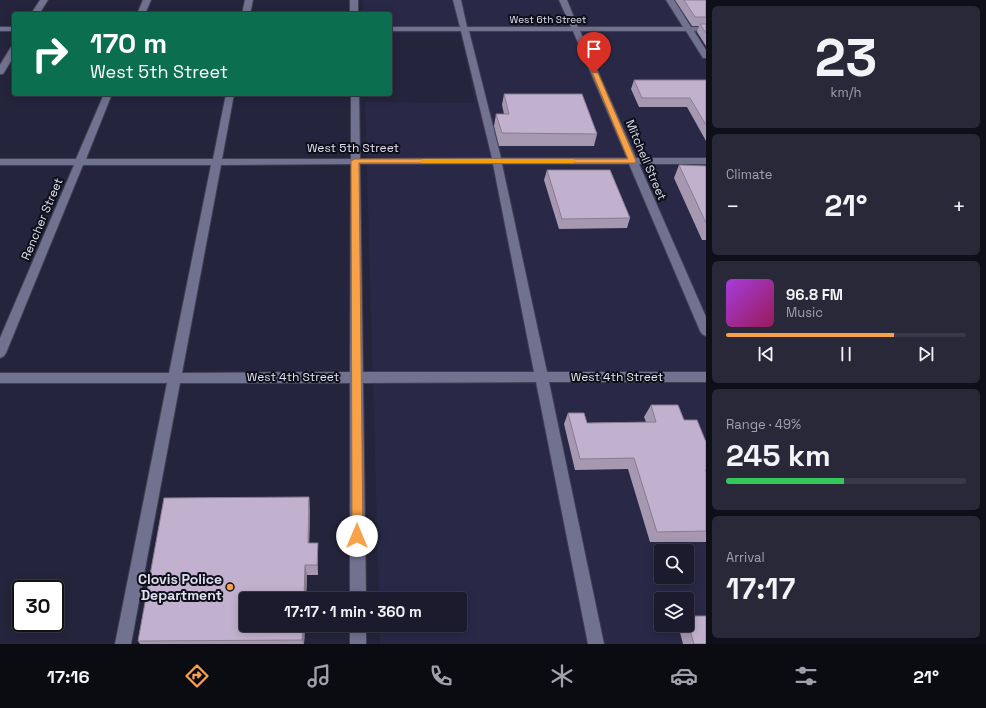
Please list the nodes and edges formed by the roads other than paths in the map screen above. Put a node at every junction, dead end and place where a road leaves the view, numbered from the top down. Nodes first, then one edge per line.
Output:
1 (44, 0) edge
2 (147, 0) edge
3 (249, 0) edge
4 (354, 0) edge
5 (457, 0) edge
6 (563, 0) edge
7 (670, 0) edge
8 (36, 12) edge
9 (142, 12) edge
10 (246, 12) edge
11 (354, 12) edge
12 (0, 29) edge
13 (12, 29) edge
14 (392, 29) edge
15 (464, 29) junction
16 (576, 29) junction
17 (688, 29) junction
18 (706, 29) edge
19 (12, 52) edge
20 (706, 56) edge
21 (0, 72) edge
22 (107, 96) edge
23 (230, 96) edge
24 (355, 96) edge
25 (216, 161) junction
26 (355, 161) junction
27 (497, 161) junction
28 (632, 161) junction
29 (706, 161) edge
30 (0, 162) edge
31 (80, 162) junction
32 (706, 331) edge
33 (0, 354) edge
34 (176, 377) junction
35 (356, 377) junction
36 (541, 377) junction
37 (706, 377) edge
38 (0, 378) edge
39 (358, 592) edge
40 (358, 632) edge
41 (123, 644) edge
42 (358, 644) edge
43 (596, 644) edge

1 - 8 street
2 - 9 street
3 - 10 street
4 - 11 street
5 - 15 street
6 - 16 street, Mitchell Street
7 - 17 street
12 - 13 street
14 - 15 street, West 6th Street
15 - 16 street, West 6th Street
15 - 27 street
16 - 17 street, West 6th Street
16 - 28 street, Mitchell Street
17 - 18 street, West 6th Street
17 - 20 street
19 - 21 street
22 - 31 street, Rencher Street
23 - 25 street
24 - 26 street
25 - 26 street, West 5th Street
25 - 31 street, West 5th Street
25 - 34 street
26 - 27 street, West 5th Street
26 - 35 street
27 - 28 street, West 5th Street
27 - 36 street
28 - 29 street, West 5th Street
28 - 32 street, Mitchell Street
30 - 31 street, West 5th Street
31 - 33 street, Rencher Street
34 - 35 street, West 4th Street
34 - 38 street, West 4th Street
34 - 41 street
35 - 36 street, West 4th Street
35 - 39 street
36 - 37 street, West 4th Street
36 - 43 street
40 - 42 street

